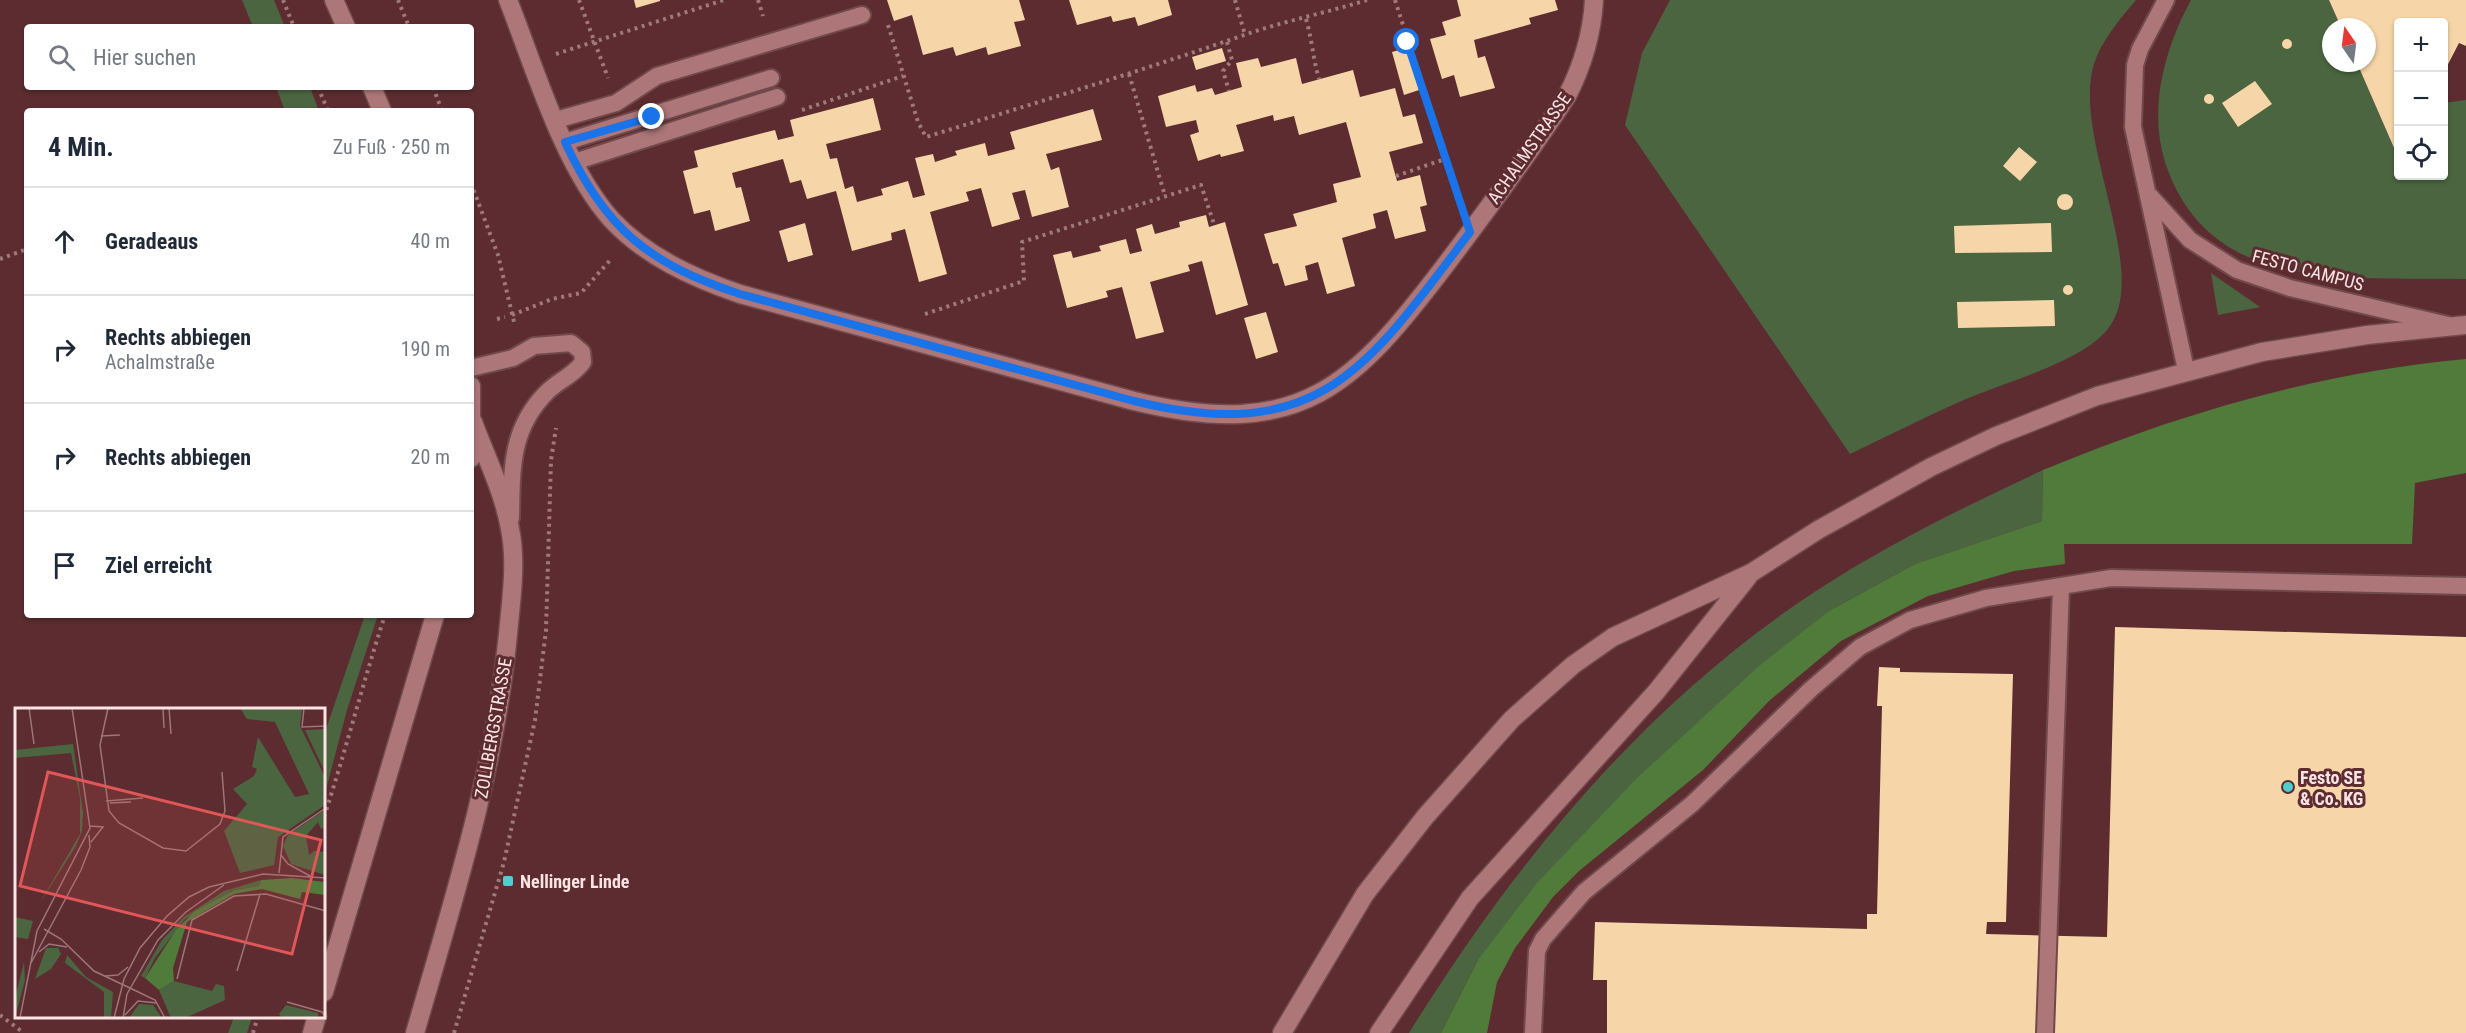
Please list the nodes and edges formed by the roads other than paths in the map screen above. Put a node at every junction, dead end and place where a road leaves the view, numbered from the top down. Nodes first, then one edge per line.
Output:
1 (334, 0) edge
2 (508, 0) edge
3 (1593, 0) edge
4 (2166, 0) edge
5 (862, 15) dead end
6 (345, 24) edge
7 (771, 78) dead end
8 (373, 90) edge
9 (777, 97) dead end
10 (381, 108) edge
11 (556, 120) junction
12 (565, 142) junction
13 (574, 162) junction
14 (2145, 190) junction
15 (2459, 326) edge
16 (474, 367) edge
17 (2186, 370) junction
18 (474, 425) edge
19 (511, 531) junction
20 (1751, 573) junction
21 (2466, 586) edge
22 (2061, 587) junction
23 (434, 618) edge
24 (326, 985) edge
25 (317, 1018) edge
26 (312, 1033) edge
27 (415, 1033) edge
28 (1282, 1033) edge
29 (1379, 1033) edge
30 (1533, 1033) edge
31 (2045, 1033) edge

1 - 6 main road
2 - 11 main road, ACHALMSTRASSE
3 - 13 main road, ACHALMSTRASSE
4 - 14 lane, FESTO CAMPUS
5 - 11 lane
7 - 12 lane
8 - 10 main road
9 - 13 lane
11 - 12 main road, ACHALMSTRASSE
12 - 13 main road, ACHALMSTRASSE
14 - 15 lane, FESTO CAMPUS
14 - 17 lane, FESTO CAMPUS
15 - 17 main road
16 - 19 lane
17 - 20 main road
18 - 19 main road, ZOLLBERGSTRASSE
19 - 27 main road, ZOLLBERGSTRASSE
20 - 28 main road
20 - 29 main road
21 - 22 lane
22 - 30 lane
22 - 31 lane
23 - 24 main road
25 - 26 main road

